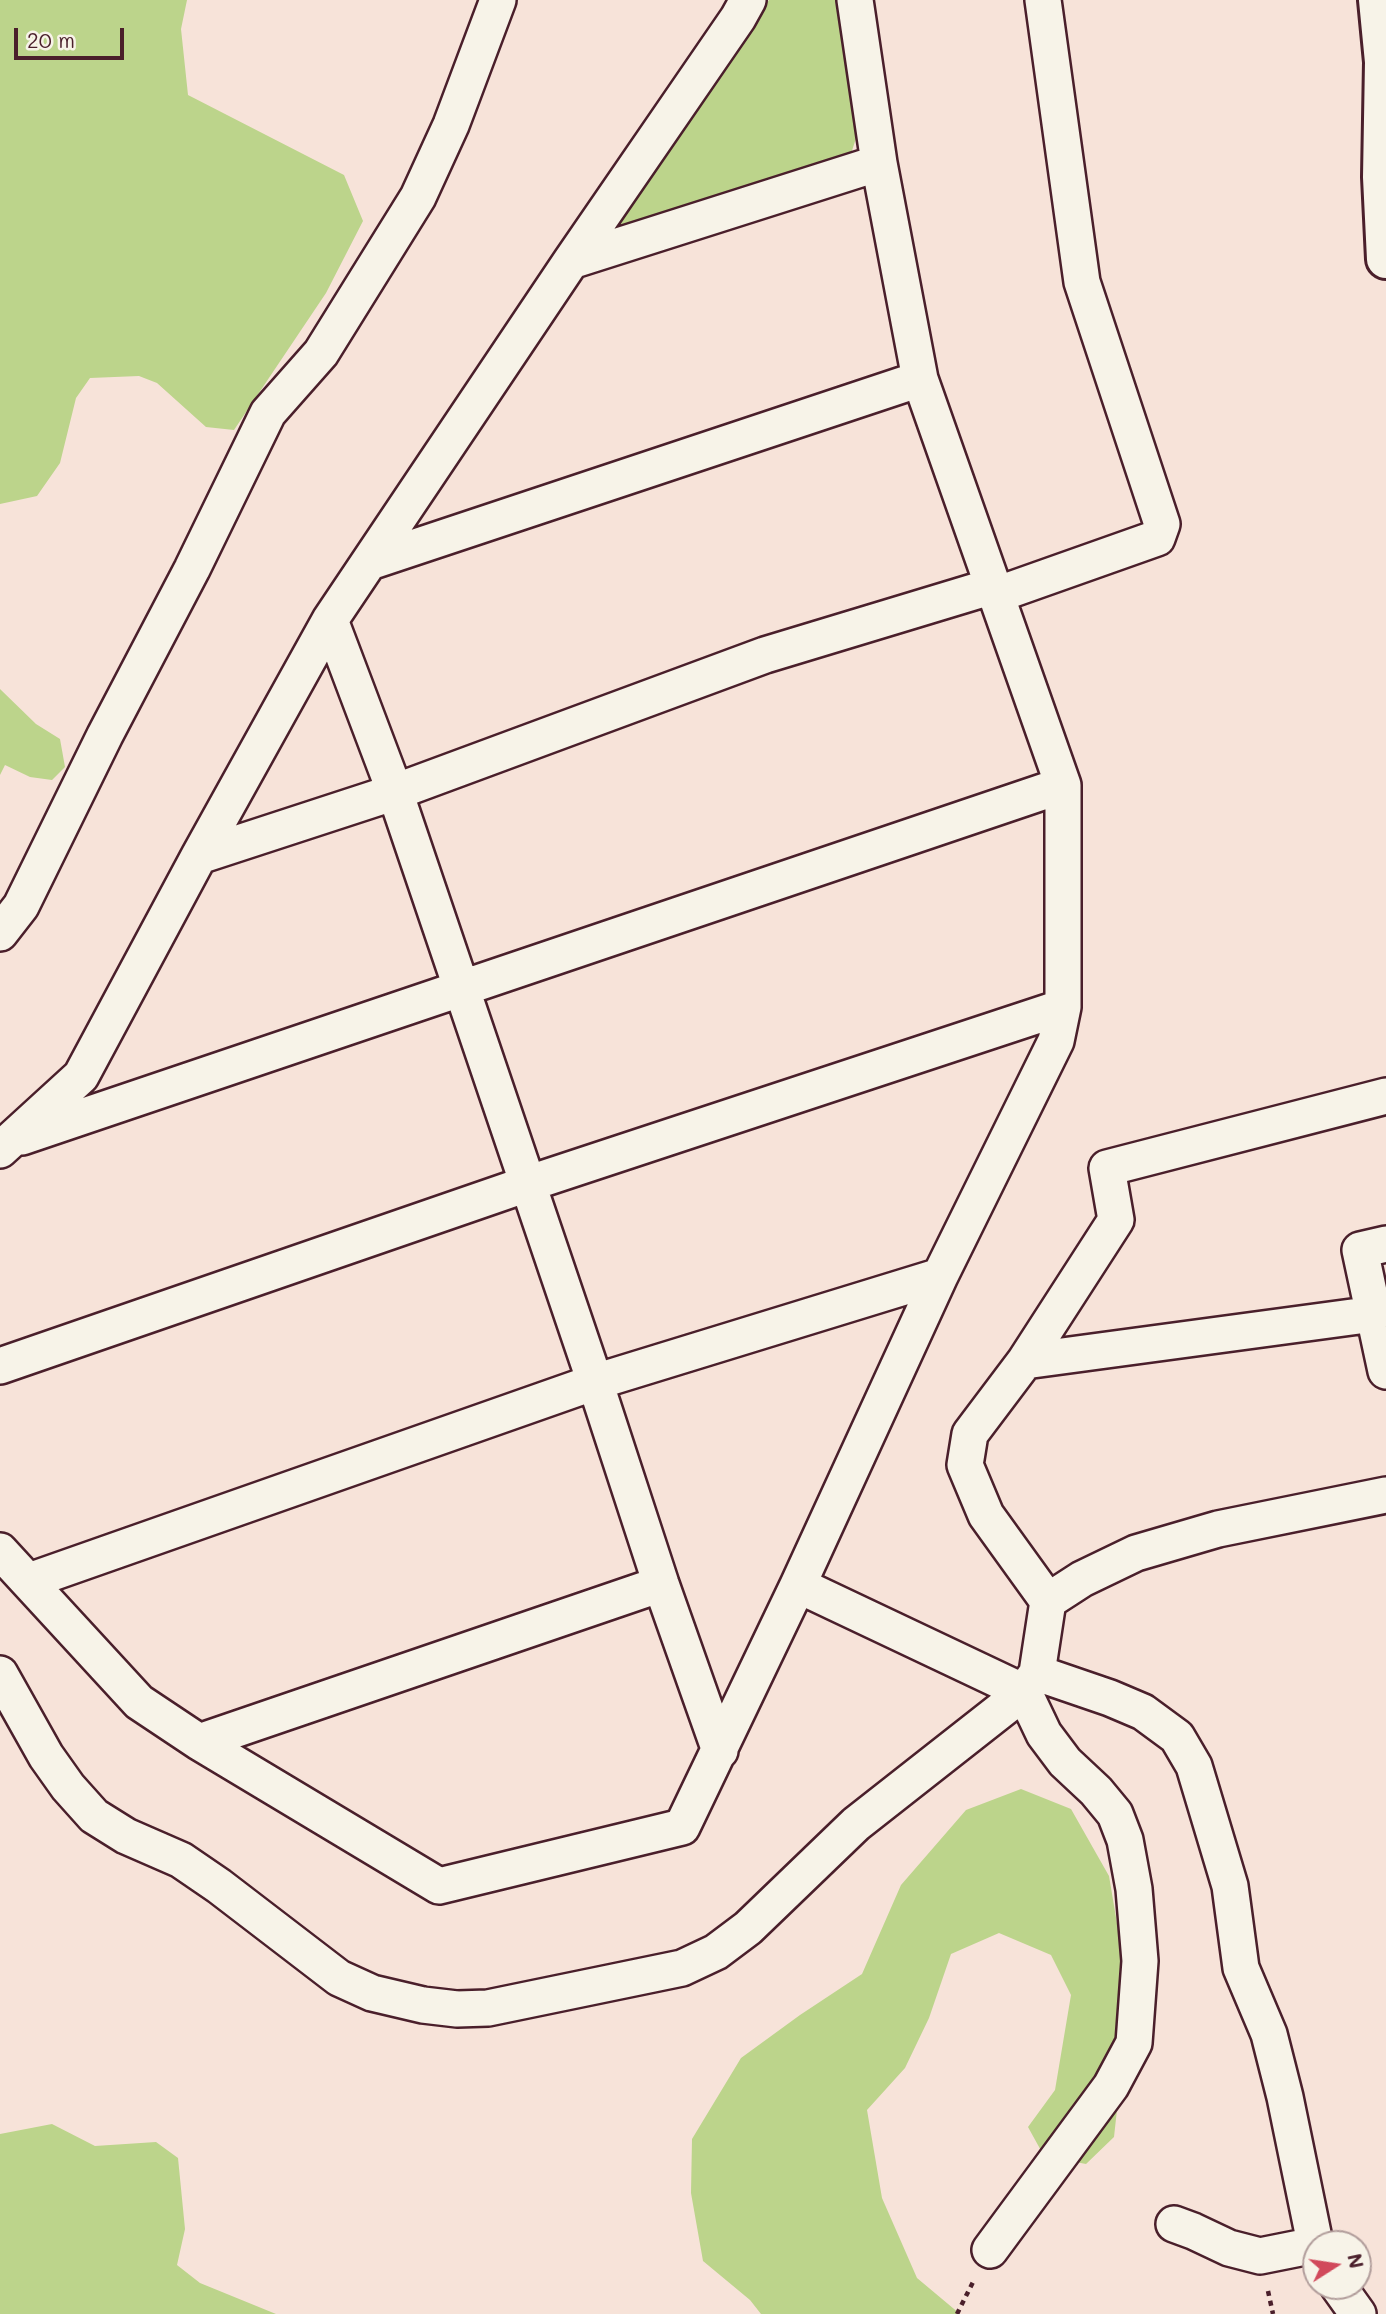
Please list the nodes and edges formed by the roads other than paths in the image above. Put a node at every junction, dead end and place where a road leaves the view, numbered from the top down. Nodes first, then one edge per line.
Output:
1 (498, 0) edge
2 (748, 0) edge
3 (855, 0) edge
4 (1043, 0) edge
5 (1378, 0) edge
6 (879, 163) junction
7 (1386, 259) edge
8 (571, 261) junction
9 (920, 379) junction
10 (370, 562) junction
11 (994, 590) junction
12 (330, 621) junction
13 (1063, 785) junction
14 (395, 792) junction
15 (199, 856) junction
16 (0, 933) edge
17 (462, 986) junction
18 (1063, 1007) junction
19 (1386, 1096) edge
20 (3, 1146) edge
21 (527, 1184) junction
22 (1386, 1244) edge
23 (940, 1276) junction
24 (1374, 1314) junction
25 (1025, 1361) junction
26 (0, 1366) edge
27 (1386, 1371) edge
28 (595, 1382) junction
29 (1386, 1495) edge
30 (0, 1551) edge
31 (29, 1581) junction
32 (661, 1584) junction
33 (798, 1585) junction
34 (1048, 1601) junction
35 (0, 1674) edge
36 (1030, 1682) junction
37 (199, 1742) junction
38 (720, 1751) junction
39 (1174, 2224) dead end
40 (1311, 2230) edge
41 (1302, 2249) edge
42 (990, 2250) dead end

1 - 16 street
2 - 8 street
3 - 6 street
4 - 11 street
5 - 7 street
6 - 8 street
6 - 9 street
8 - 10 street
9 - 10 street
9 - 11 street
10 - 12 street
11 - 13 street
11 - 14 street
12 - 14 street
12 - 15 street
13 - 17 street
13 - 18 street
14 - 15 street
14 - 17 street
15 - 20 street
17 - 20 street
17 - 21 street
18 - 21 street
18 - 23 street
19 - 25 street
21 - 26 street
21 - 28 street
22 - 24 street
23 - 28 street
23 - 33 street
24 - 25 street
24 - 27 street
25 - 34 street
28 - 31 street
28 - 32 street
29 - 34 street
30 - 31 street
31 - 37 street
32 - 37 street
32 - 38 street
33 - 36 street
33 - 38 street
34 - 36 street
35 - 36 street
36 - 40 street
36 - 42 street
37 - 38 street
39 - 41 street

